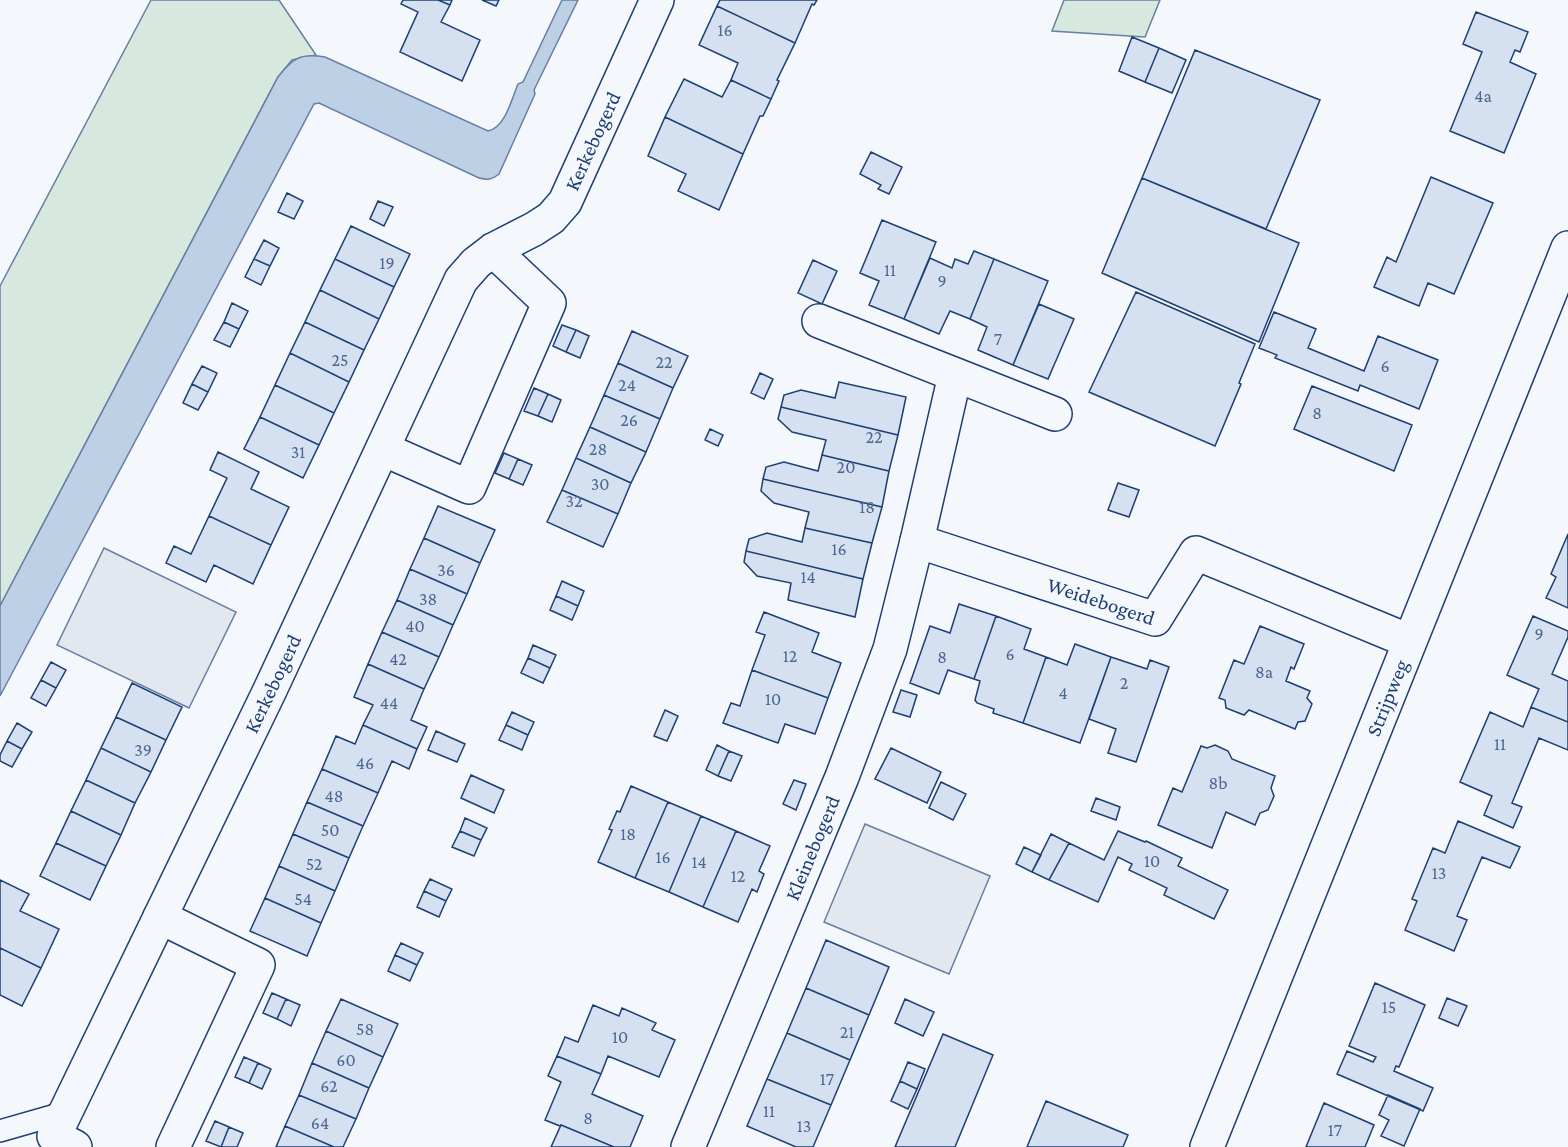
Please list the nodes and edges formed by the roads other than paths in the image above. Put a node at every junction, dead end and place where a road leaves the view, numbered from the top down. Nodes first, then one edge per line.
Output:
1 (657, 0) edge
2 (1568, 248) edge
3 (493, 250) junction
4 (819, 321) dead end
5 (955, 375) junction
6 (1055, 414) dead end
7 (383, 449) junction
8 (917, 541) junction
9 (1410, 641) junction
10 (160, 917) junction
11 (66, 1112) junction
12 (0, 1131) edge
13 (75, 1147) edge
14 (173, 1147) edge
15 (688, 1147) edge
16 (1207, 1147) edge

1 - 3 street, Kerkebogerd
2 - 9 street, Strijpweg
3 - 7 street, Kerkebogerd
3 - 7 street
4 - 5 street
5 - 6 street
5 - 8 street
7 - 10 street, Kerkebogerd
8 - 9 street, Weidebogerd
8 - 15 street, Kleinebogerd
9 - 16 street, Strijpweg
10 - 11 street, Kerkebogerd
10 - 14 street
11 - 12 lane
11 - 13 street, Kerkebogerd

